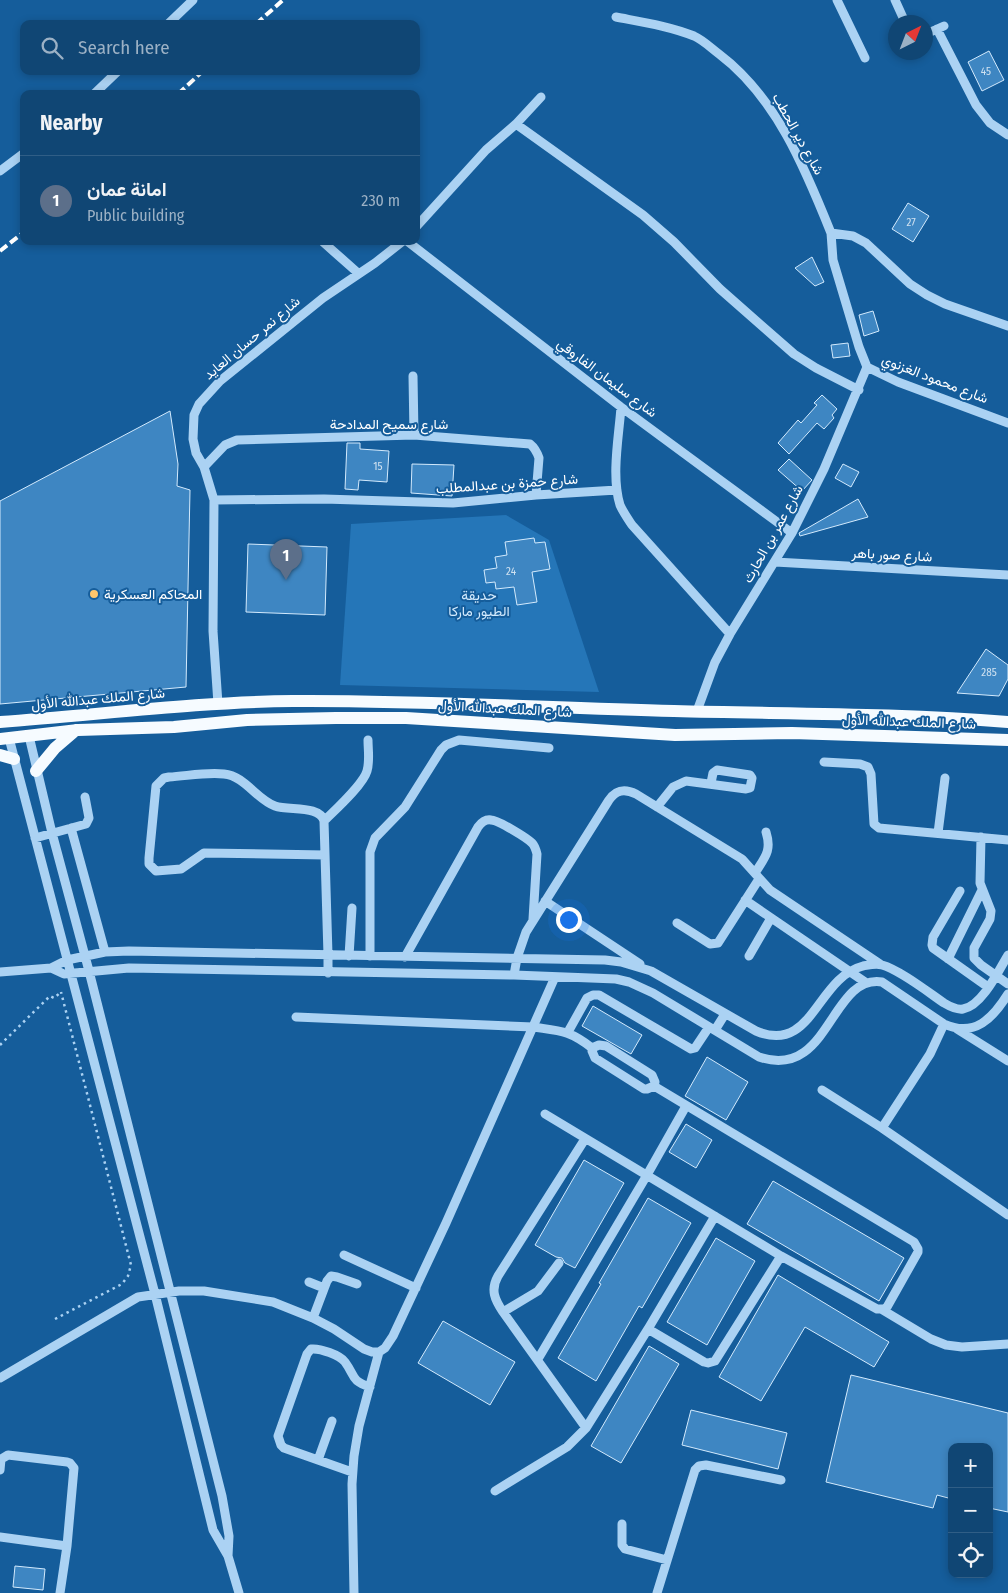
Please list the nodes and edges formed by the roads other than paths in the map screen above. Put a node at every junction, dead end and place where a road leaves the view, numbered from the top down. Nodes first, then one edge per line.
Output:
1 (193, 0) edge
2 (838, 0) edge
3 (895, 0) edge
4 (902, 15) edge
5 (616, 17) dead end
6 (172, 20) edge
7 (933, 30) edge
8 (865, 58) dead end
9 (114, 75) edge
10 (98, 90) edge
11 (541, 97) dead end
12 (516, 124) junction
13 (1008, 135) edge
14 (20, 156) edge
15 (0, 171) edge
16 (420, 223) edge
17 (830, 233) junction
18 (326, 245) edge
19 (398, 245) edge
20 (412, 245) edge
21 (358, 272) junction
22 (1008, 326) edge
23 (867, 367) junction
24 (413, 376) dead end
25 (859, 390) junction
26 (621, 407) junction
27 (1008, 423) edge
28 (414, 435) junction
29 (204, 467) junction
30 (617, 490) junction
31 (536, 495) junction
32 (214, 500) junction
33 (792, 533) junction
34 (775, 562) junction
35 (1008, 575) edge
36 (730, 634) junction
37 (218, 704) junction
38 (697, 711) junction
39 (26, 720) junction
40 (2, 722) edge
41 (1008, 722) edge
42 (78, 730) junction
43 (29, 736) junction
44 (4, 738) edge
45 (368, 740) dead end
46 (1008, 740) edge
47 (549, 748) dead end
48 (0, 755) edge
49 (14, 759) junction
50 (824, 762) dead end
51 (36, 771) junction
52 (945, 778) dead end
53 (711, 783) dead end
54 (85, 797) dead end
55 (657, 807) junction
56 (324, 821) junction
57 (71, 828) junction
58 (766, 832) dead end
59 (52, 833) junction
60 (938, 833) junction
61 (981, 837) junction
62 (35, 838) junction
63 (1008, 840) edge
64 (325, 855) junction
65 (757, 876) junction
66 (982, 890) junction
67 (960, 891) dead end
68 (746, 900) junction
69 (545, 901) junction
70 (352, 908) dead end
71 (771, 918) junction
72 (533, 920) junction
73 (677, 923) dead end
74 (105, 952) junction
75 (328, 955) junction
76 (1008, 955) edge
77 (350, 956) junction
78 (370, 956) junction
79 (749, 956) dead end
80 (85, 957) junction
81 (405, 957) junction
82 (517, 958) junction
83 (948, 958) junction
84 (67, 960) junction
85 (881, 965) junction
86 (51, 968) junction
87 (89, 971) junction
88 (651, 971) junction
89 (0, 972) edge
90 (850, 972) junction
91 (328, 973) junction
92 (71, 974) junction
93 (514, 975) junction
94 (996, 976) junction
95 (555, 977) junction
96 (865, 982) junction
97 (1008, 984) edge
98 (988, 987) junction
99 (1008, 994) edge
100 (725, 1014) junction
101 (296, 1017) dead end
102 (944, 1024) junction
103 (533, 1027) junction
104 (712, 1028) junction
105 (956, 1028) junction
106 (568, 1032) junction
107 (592, 1048) junction
108 (1008, 1061) edge
109 (654, 1086) junction
110 (822, 1090) dead end
111 (686, 1106) junction
112 (545, 1114) dead end
113 (882, 1128) junction
114 (585, 1138) junction
115 (647, 1175) junction
116 (1006, 1210) edge
117 (715, 1216) junction
118 (344, 1255) dead end
119 (781, 1256) junction
120 (560, 1263) dead end
121 (309, 1282) dead end
122 (358, 1284) dead end
123 (324, 1288) junction
124 (416, 1288) junction
125 (170, 1292) junction
126 (155, 1294) junction
127 (881, 1310) junction
128 (503, 1312) junction
129 (313, 1318) junction
130 (648, 1330) junction
131 (1008, 1344) edge
132 (379, 1352) junction
133 (538, 1359) junction
134 (0, 1378) edge
135 (370, 1387) junction
136 (332, 1421) dead end
137 (586, 1428) junction
138 (318, 1460) junction
139 (0, 1470) edge
140 (352, 1472) junction
141 (781, 1480) dead end
142 (495, 1491) dead end
143 (622, 1524) dead end
144 (0, 1537) edge
145 (67, 1546) junction
146 (228, 1556) junction
147 (666, 1560) junction
148 (60, 1593) edge
149 (239, 1593) edge
150 (354, 1593) edge
151 (657, 1593) edge

1 - 6 street
2 - 8 street
3 - 4 street
5 - 17 street, شارع دير الحطب
7 - 13 street
9 - 10 street
11 - 12 street
12 - 16 street
12 - 25 street
14 - 15 street
17 - 22 street
17 - 23 street, شارع محمود الغزنوي
18 - 21 street
19 - 21 street, شارع نمر حسان العايد
20 - 26 street, شارع سليمان الفاروقي
21 - 29 street, شارع نمر حسان العايد
23 - 25 street, شارع عمر بن الحارث
23 - 27 street, شارع محمود الغزنوي
24 - 28 street
25 - 33 street, شارع عمر بن الحارث
26 - 30 street
26 - 33 street, شارع سليمان الفاروقي
28 - 29 street, شارع سميح المدادحة
28 - 31 street, شارع سميح المدادحة
29 - 32 street, شارع نمر حسان العايد
30 - 31 street, شارع حمزة بن عبدالمطلب
30 - 36 street
31 - 32 street, شارع حمزة بن عبدالمطلب
32 - 37 street, شارع نمر حسان العايد
33 - 34 street, شارع عمر بن الحارث
34 - 35 street, شارع صور باهر
34 - 36 street, شارع عمر بن الحارث
36 - 38 street, شارع عمر بن الحارث
37 - 38 main road, شارع الملك عبدالله الأول
37 - 39 main road, شارع الملك عبدالله الأول
38 - 41 main road, شارع الملك عبدالله الأول
39 - 40 main road, شارع الملك عبدالله الأول
39 - 43 main road
40 - 44 main road
42 - 43 main road, شارع الملك عبدالله الأول
42 - 46 main road, شارع الملك عبدالله الأول
42 - 51 main road
43 - 44 main road, شارع الملك عبدالله الأول
43 - 51 street
44 - 49 street
45 - 56 street
47 - 78 street
48 - 49 main road
49 - 62 street
50 - 60 street
51 - 59 street
52 - 60 street
53 - 55 street
54 - 57 street
55 - 65 street
55 - 69 street
56 - 64 street
56 - 64 street
57 - 59 street
57 - 74 street
58 - 65 street
59 - 62 street
59 - 80 street
60 - 61 street
61 - 63 street
61 - 66 street
62 - 84 street
64 - 75 street
65 - 68 street
65 - 85 street
66 - 83 street
66 - 94 street
67 - 83 street
68 - 71 street
68 - 73 street
69 - 72 street
69 - 88 street
70 - 77 street
71 - 79 street
71 - 90 street
72 - 81 street
72 - 82 street
74 - 75 street
74 - 80 street
75 - 77 street
75 - 91 street
76 - 94 street
77 - 78 street
78 - 81 street
80 - 84 street
80 - 87 street
81 - 82 street
82 - 88 street
82 - 93 street
83 - 98 street
84 - 86 street
84 - 92 street
85 - 90 street
85 - 98 street
86 - 89 street
86 - 92 street
87 - 91 street
87 - 92 street
87 - 125 street
88 - 100 street
90 - 96 street
90 - 100 street
91 - 93 street
92 - 126 street
93 - 95 street
94 - 97 street
94 - 98 street
95 - 103 street
95 - 104 street
96 - 102 street
96 - 104 street
99 - 105 street
100 - 104 street
101 - 103 street
102 - 105 street
102 - 113 street
103 - 106 street
103 - 124 street
104 - 106 street
105 - 108 street
106 - 107 street
107 - 109 street
107 - 109 street
109 - 111 street
110 - 113 street
111 - 115 street
111 - 127 street
112 - 114 street
113 - 116 street
114 - 115 street
114 - 128 street
115 - 117 street
115 - 133 street
117 - 119 street
117 - 130 street
118 - 124 street
119 - 127 street
119 - 130 street
120 - 128 street
121 - 123 street
122 - 123 street
123 - 129 street
124 - 132 street
125 - 126 street
125 - 129 street
125 - 146 street
126 - 134 street
126 - 146 street
127 - 131 street
128 - 133 street
129 - 132 street
130 - 137 street
132 - 135 street
133 - 137 street
135 - 138 street
135 - 140 street
136 - 138 street
137 - 142 street
138 - 140 street
139 - 145 street
140 - 150 street
141 - 147 street
143 - 147 street
144 - 145 street
145 - 148 street
146 - 149 street
147 - 151 street

